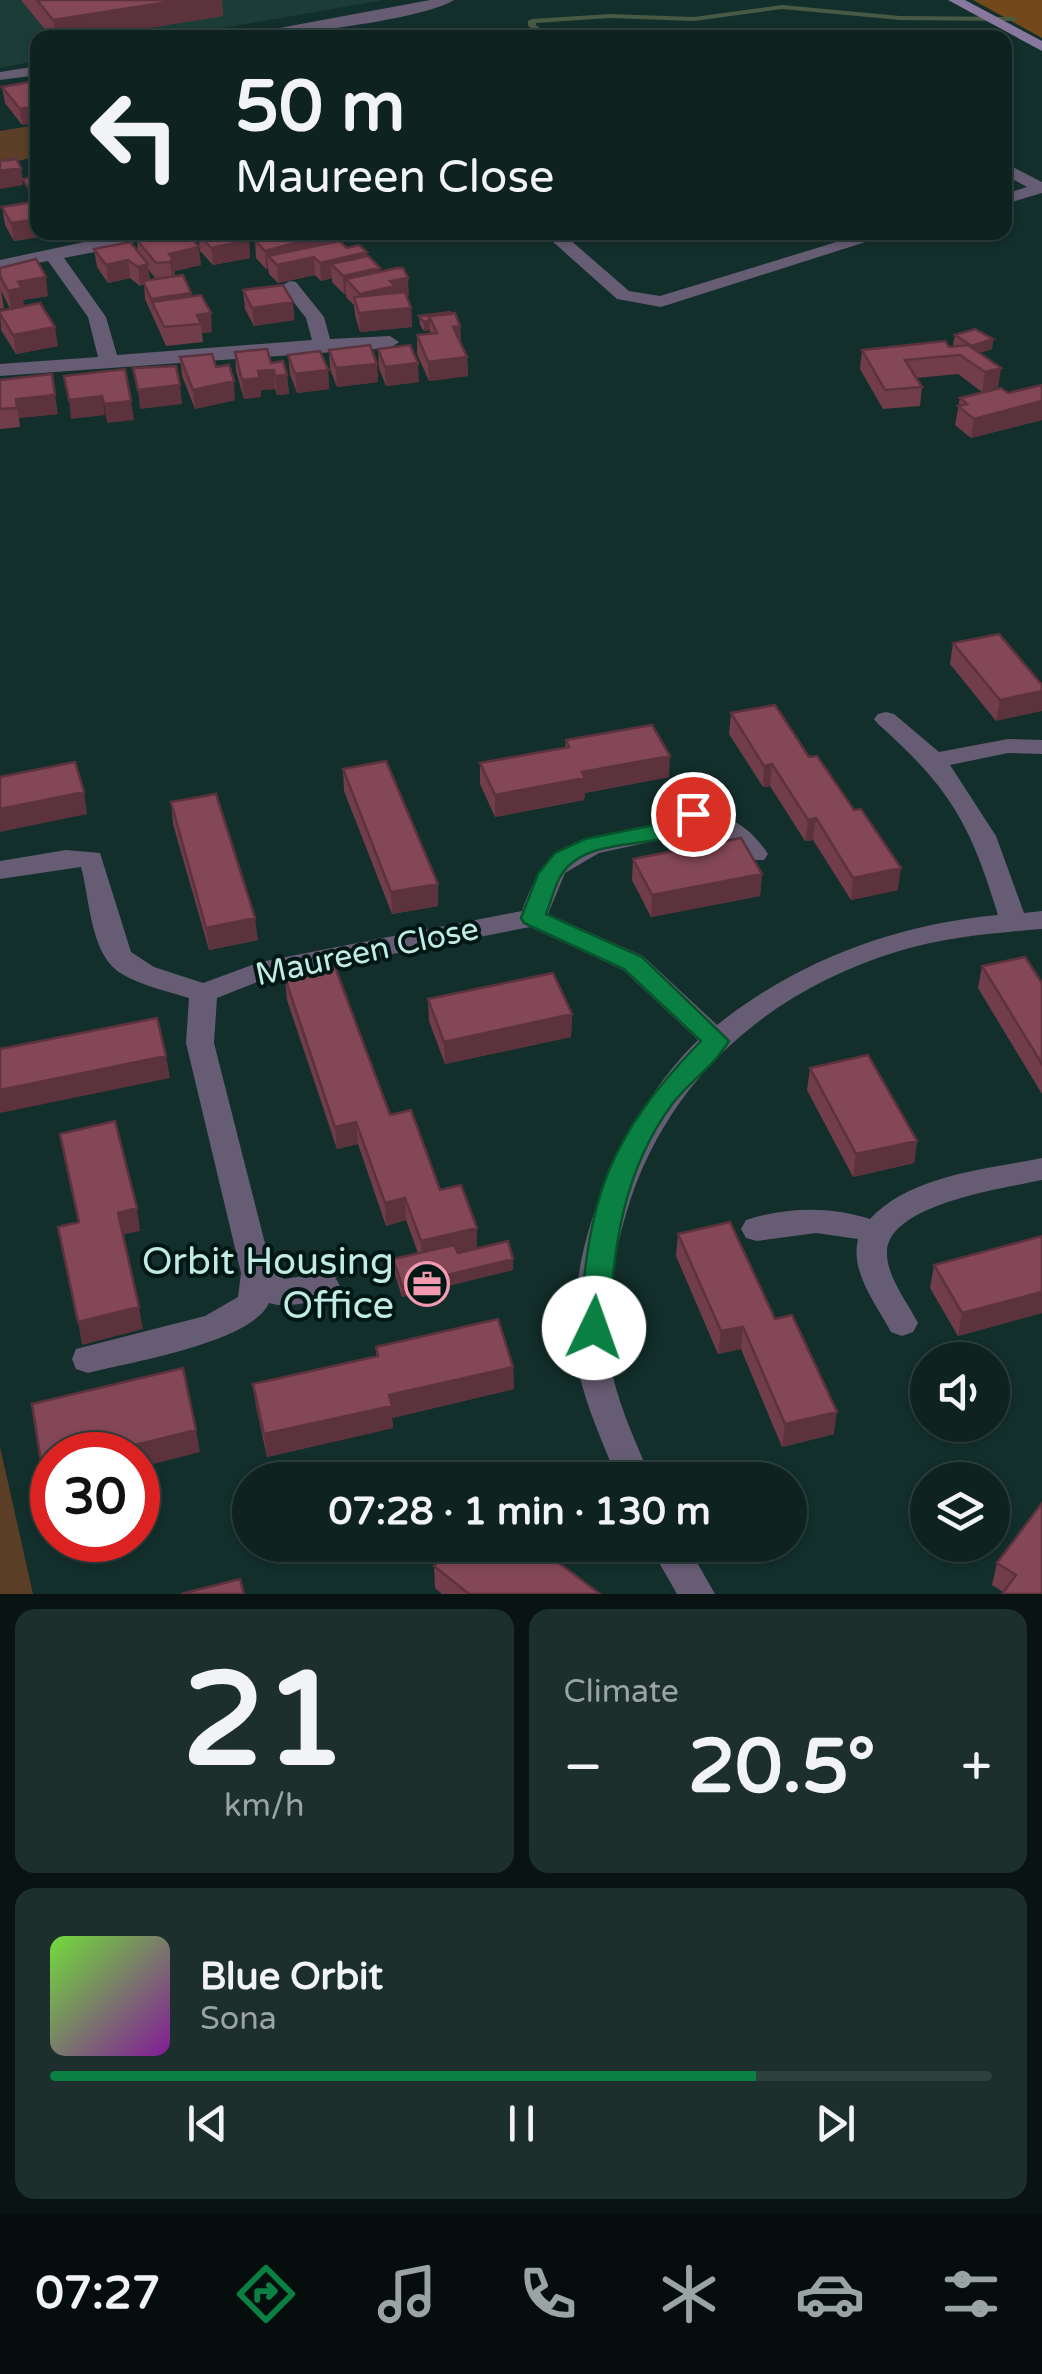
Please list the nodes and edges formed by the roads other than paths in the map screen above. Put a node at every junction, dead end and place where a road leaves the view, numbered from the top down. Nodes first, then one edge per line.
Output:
1 (447, 0) edge
2 (955, 0) edge
3 (285, 30) edge
4 (1010, 30) edge
5 (1012, 31) edge
6 (1042, 47) edge
7 (30, 71) edge
8 (0, 76) edge
9 (1012, 172) edge
10 (1042, 188) edge
11 (1012, 196) edge
12 (116, 240) edge
13 (559, 240) edge
14 (863, 240) edge
15 (53, 255) junction
16 (0, 265) edge
17 (290, 286) edge
18 (390, 342) dead end
19 (322, 345) junction
20 (109, 361) junction
21 (0, 370) edge
22 (886, 719) dead end
23 (1042, 747) edge
24 (934, 762) junction
25 (698, 790) dead end
26 (681, 826) junction
27 (755, 854) edge
28 (0, 870) edge
29 (533, 918) junction
30 (1027, 921) edge
31 (203, 993) junction
32 (716, 1041) junction
33 (1042, 1169) edge
34 (757, 1230) dead end
35 (874, 1232) junction
36 (257, 1273) junction
37 (324, 1286) dead end
38 (902, 1323) dead end
39 (88, 1358) dead end
40 (629, 1462) edge
41 (677, 1562) edge
42 (697, 1594) edge

1 - 3 street
2 - 4 street
5 - 6 street
7 - 8 street
9 - 10 street
10 - 11 street
12 - 15 street
13 - 14 street
15 - 16 street
15 - 20 street
17 - 19 street
18 - 19 street
19 - 20 street
20 - 21 street
22 - 24 street
23 - 24 street
24 - 30 street
25 - 26 street
26 - 27 street
26 - 29 street
28 - 31 street
29 - 31 street, Maureen Close
29 - 32 street
30 - 32 street
31 - 36 street
32 - 40 street
33 - 35 street
34 - 35 street
35 - 38 street
36 - 37 street
36 - 39 street
41 - 42 street

